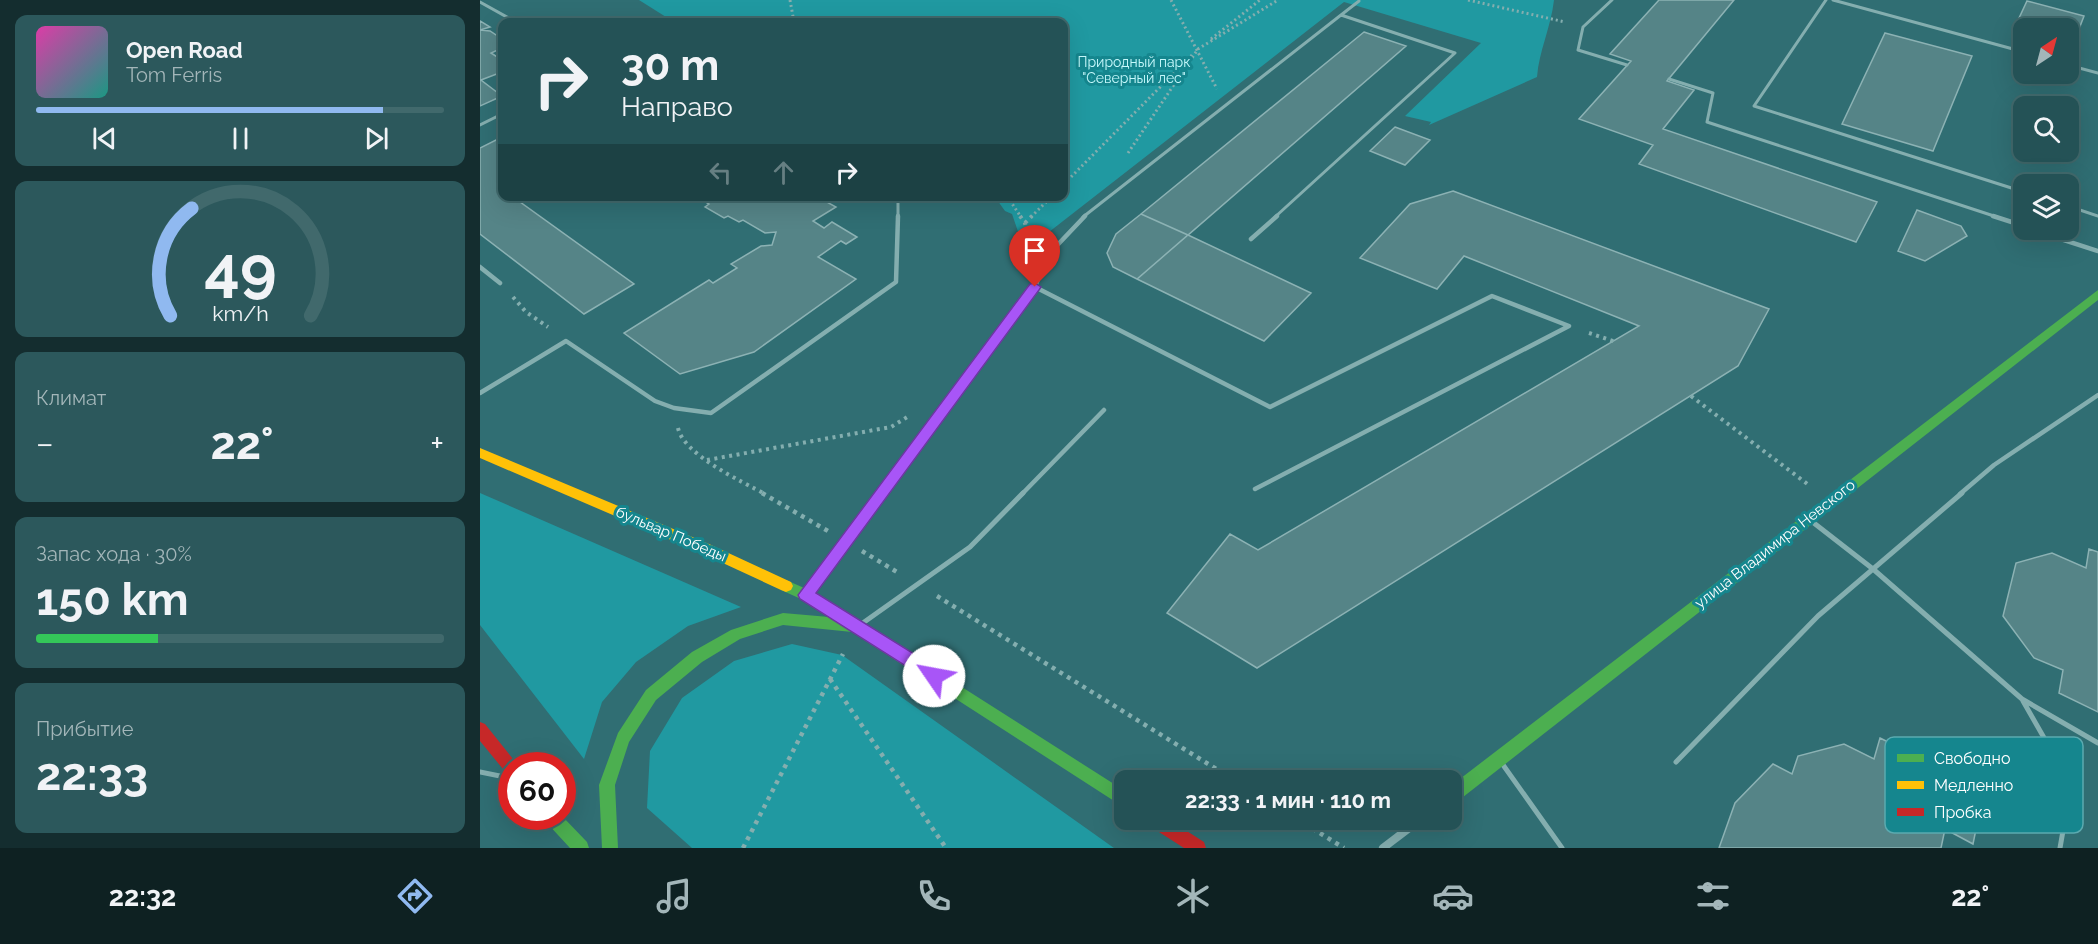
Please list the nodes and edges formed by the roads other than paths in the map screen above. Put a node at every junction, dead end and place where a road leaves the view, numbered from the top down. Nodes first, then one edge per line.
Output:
1 (1612, 0) edge
2 (1826, 0) edge
3 (1833, 0) edge
4 (1359, 1) edge
5 (480, 2) edge
6 (1341, 15) junction
7 (509, 18) edge
8 (2013, 49) edge
9 (1627, 65) dead end
10 (2079, 68) edge
11 (2098, 73) edge
12 (1669, 79) dead end
13 (498, 116) edge
14 (480, 125) edge
15 (2013, 188) edge
16 (898, 201) edge
17 (2079, 210) edge
18 (2098, 216) edge
19 (2013, 222) edge
20 (1251, 238) dead end
21 (2064, 240) edge
22 (2098, 251) edge
23 (480, 267) edge
24 (500, 283) dead end
25 (1035, 287) junction
26 (2098, 294) edge
27 (480, 393) edge
28 (2098, 395) edge
29 (1104, 410) dead end
30 (480, 453) edge
31 (1255, 489) dead end
32 (1808, 518) junction
33 (1873, 569) junction
34 (806, 595) junction
35 (858, 626) junction
36 (2022, 699) junction
37 (480, 729) edge
38 (2044, 737) edge
39 (2098, 743) edge
40 (498, 752) edge
41 (1499, 759) junction
42 (1676, 762) dead end
43 (480, 772) edge
44 (498, 776) edge
45 (1462, 787) edge
46 (1114, 793) edge
47 (565, 830) edge
48 (1171, 830) edge
49 (1407, 830) edge
50 (2063, 833) edge
51 (581, 848) edge
52 (610, 848) edge
53 (1198, 848) edge
54 (1383, 848) edge
55 (1562, 848) edge
56 (2060, 848) edge

1 - 9 lane
2 - 15 lane
3 - 8 lane
4 - 6 lane
5 - 7 lane
6 - 20 lane
6 - 25 lane
10 - 11 lane
12 - 19 lane
13 - 14 lane
16 - 27 lane
17 - 18 lane
21 - 22 lane
23 - 24 lane
25 - 31 lane
25 - 34 lane
26 - 32 main road, улица Владимира Невского
28 - 33 lane
29 - 35 lane
30 - 34 main road, бульвар Победы
32 - 33 lane
32 - 41 main road, улица Владимира Невского
33 - 36 lane
33 - 42 lane
34 - 35 main road, бульвар Победы
35 - 46 main road, бульвар Победы
35 - 52 main road, бульвар Победы
36 - 38 lane
36 - 39 lane
37 - 40 main road
41 - 45 main road, улица Владимира Невского
41 - 55 lane
43 - 44 lane
47 - 51 main road
48 - 53 main road
49 - 54 street
50 - 56 lane

